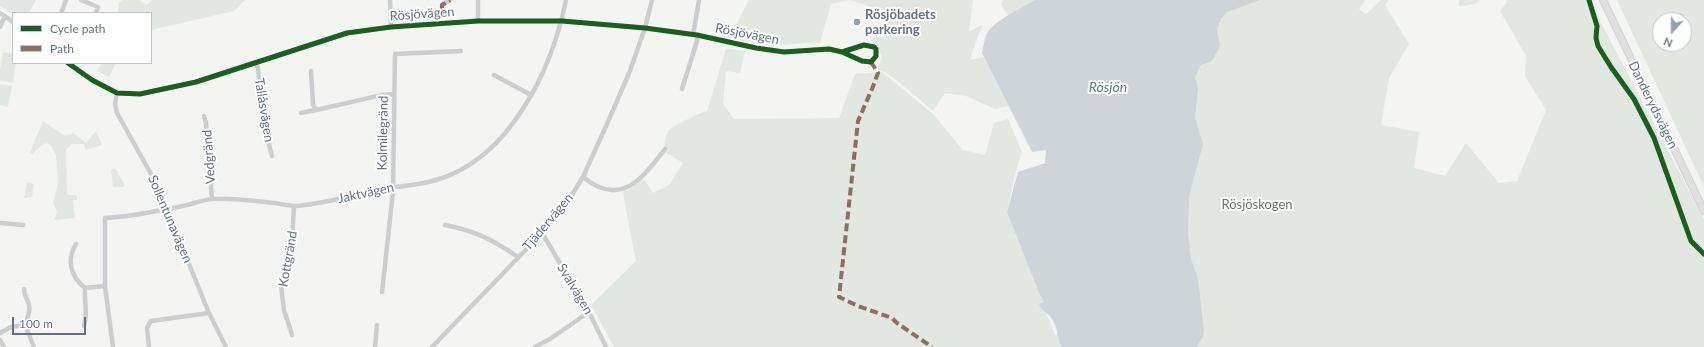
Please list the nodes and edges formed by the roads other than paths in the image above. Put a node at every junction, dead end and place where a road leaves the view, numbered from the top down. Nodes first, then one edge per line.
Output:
1 (66, 0) edge
2 (81, 0) edge
3 (390, 0) edge
4 (450, 0) edge
5 (478, 0) edge
6 (566, 0) edge
7 (652, 0) edge
8 (699, 0) edge
9 (1603, 0) edge
10 (442, 9) dead end
11 (60, 12) edge
12 (96, 12) edge
13 (0, 13) edge
14 (5, 16) junction
15 (12, 21) edge
16 (478, 21) junction
17 (562, 21) junction
18 (0, 27) edge
19 (391, 27) junction
20 (646, 28) junction
21 (695, 35) junction
22 (461, 51) dead end
23 (842, 52) junction
24 (69, 64) edge
25 (256, 64) junction
26 (311, 71) dead end
27 (494, 75) dead end
28 (682, 89) dead end
29 (117, 93) junction
30 (394, 94) junction
31 (531, 95) junction
32 (316, 110) junction
33 (302, 113) dead end
34 (204, 116) dead end
35 (665, 149) dead end
36 (272, 156) dead end
37 (583, 177) junction
38 (393, 187) junction
39 (212, 199) junction
40 (294, 206) junction
41 (168, 209) junction
42 (1704, 211) edge
43 (0, 223) edge
44 (23, 225) dead end
45 (445, 225) dead end
46 (542, 233) junction
47 (76, 244) dead end
48 (518, 257) junction
49 (105, 286) junction
50 (85, 288) junction
51 (24, 289) dead end
52 (382, 292) dead end
53 (589, 312) junction
54 (209, 313) junction
55 (25, 325) junction
56 (377, 325) dead end
57 (84, 326) dead end
58 (0, 333) edge
59 (292, 335) dead end
60 (0, 340) edge
61 (4, 347) edge
62 (34, 347) edge
63 (113, 347) edge
64 (149, 347) edge
65 (226, 347) edge
66 (375, 347) edge
67 (432, 347) edge
68 (535, 347) edge
69 (606, 347) edge

1 - 11 street
2 - 12 street
3 - 19 street
4 - 10 street
5 - 16 street
6 - 17 street, Jaktvägen
7 - 20 street, Tjädervägen
8 - 21 street
9 - 42 main road, Danderydsvägen
13 - 14 street
14 - 15 street
14 - 18 street
16 - 17 street, Rösjövägen
16 - 19 street, Rösjövägen
17 - 20 street, Rösjövägen
17 - 31 street, Jaktvägen
19 - 25 street, Rösjövägen
20 - 21 street, Rösjövägen
20 - 37 street, Tjädervägen
21 - 23 street, Rösjövägen
21 - 28 street, Rösjövägen
22 - 30 street, Kolmilegränd
23 - 23 street, Rösjövägen
24 - 29 street, Rösjövägen
25 - 29 street, Rösjövägen
25 - 36 street, Tallåsvägen
26 - 32 street
27 - 31 street
29 - 41 street, Sollentunavägen
30 - 32 street
30 - 38 street, Kolmilegränd
31 - 38 street, Jaktvägen
32 - 33 street
34 - 39 street, Vedgränd
35 - 37 street
37 - 46 street, Tjädervägen
38 - 40 street, Jaktvägen
38 - 52 street, Kolmilegränd
39 - 40 street, Jaktvägen
39 - 41 street, Jaktvägen
40 - 59 street, Kottgränd
41 - 49 street, Jaktvägen
41 - 54 street, Sollentunavägen
43 - 44 street
45 - 48 street
46 - 48 street, Tjädervägen
46 - 53 street, Svalvägen
47 - 50 street
48 - 67 street, Tjädervägen
49 - 50 street
49 - 63 street
50 - 57 street
51 - 55 street
53 - 68 street
53 - 69 street, Svalvägen
54 - 64 street
54 - 65 street, Sollentunavägen
55 - 58 street
55 - 62 street
56 - 66 street
60 - 61 street

